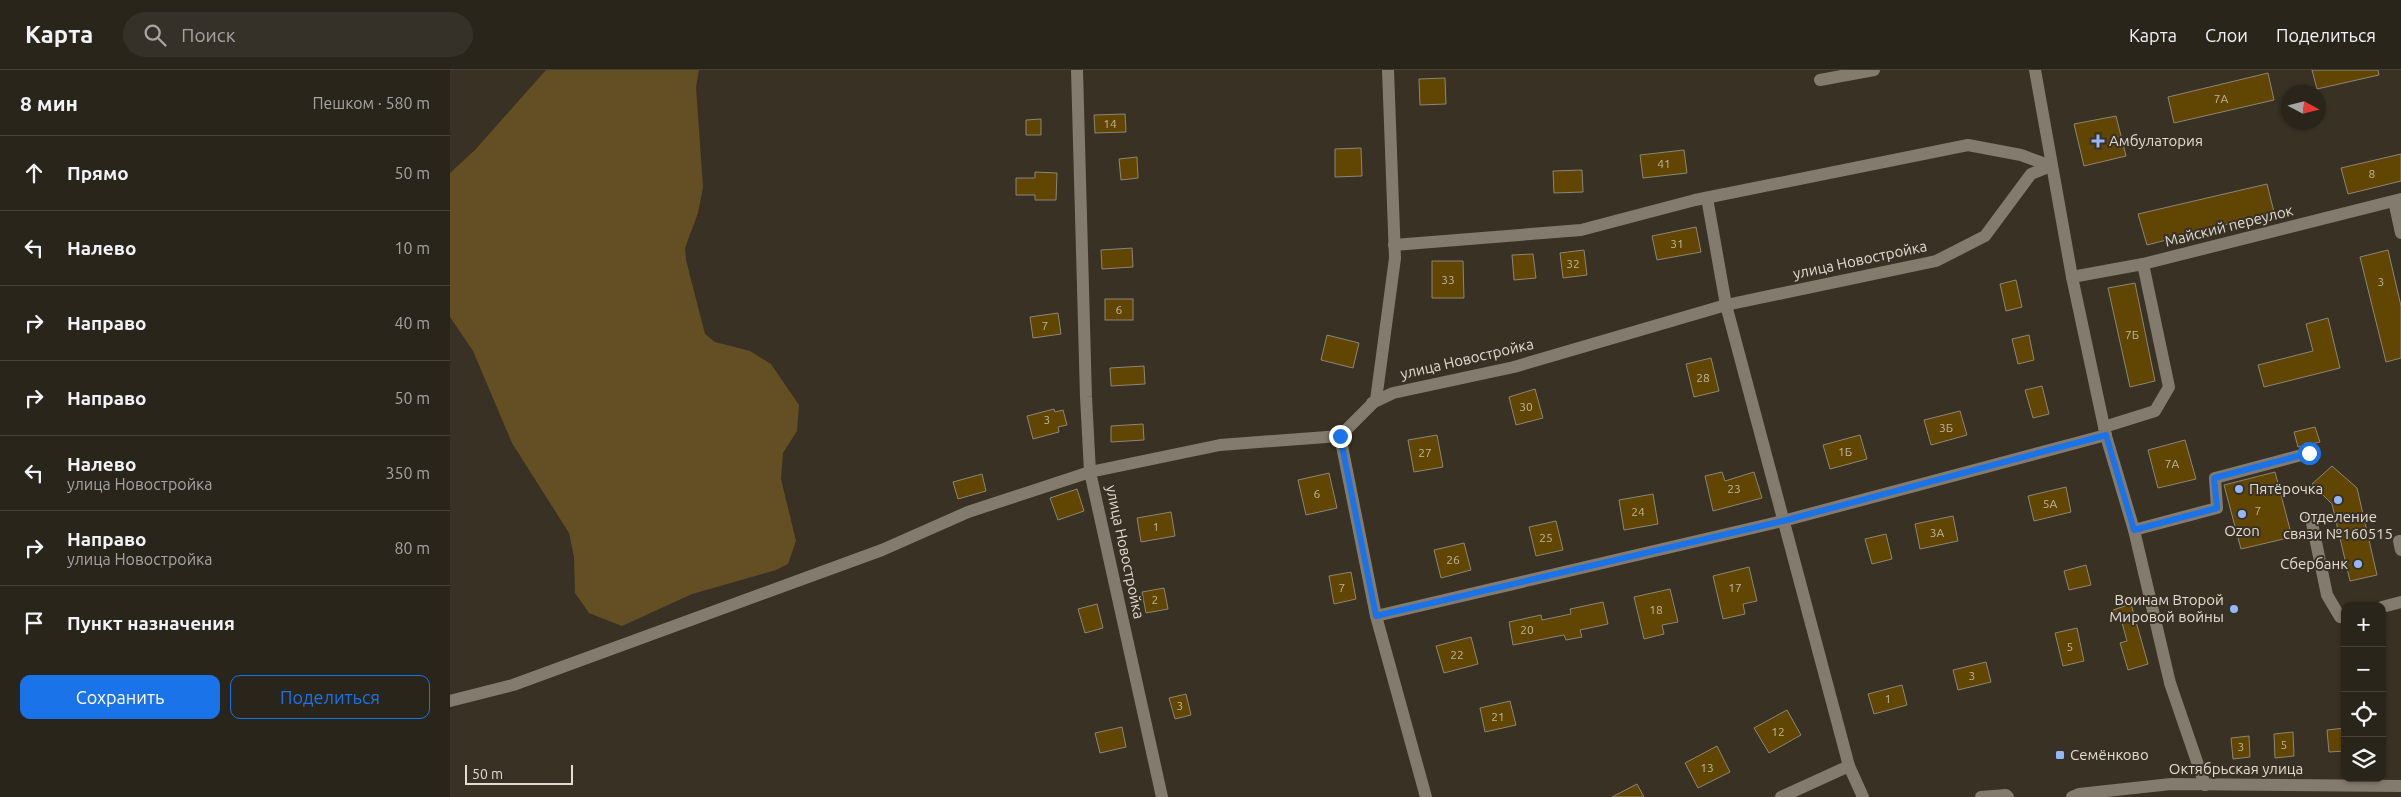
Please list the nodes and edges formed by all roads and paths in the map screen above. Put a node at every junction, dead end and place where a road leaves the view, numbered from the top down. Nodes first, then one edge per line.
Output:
1 (1077, 70) edge
2 (1388, 70) edge
3 (1874, 70) edge
4 (2035, 70) edge
5 (1820, 80) dead end
6 (2052, 166) junction
7 (1707, 198) junction
8 (2397, 200) edge
9 (2401, 233) edge
10 (1394, 245) junction
11 (2143, 264) junction
12 (2072, 277) junction
13 (1726, 305) junction
14 (1372, 403) junction
15 (2105, 431) junction
16 (1340, 436) junction
17 (2309, 453) dead end
18 (1090, 472) junction
19 (2311, 518) dead end
20 (1783, 521) junction
21 (2134, 530) junction
22 (2401, 541) edge
23 (2401, 550) edge
24 (2401, 602) edge
25 (2386, 606) edge
26 (1376, 616) junction
27 (2341, 617) edge
28 (450, 701) edge
29 (1849, 766) junction
30 (2205, 784) junction
31 (2401, 786) edge
32 (2386, 792) edge
33 (1162, 797) edge
34 (1426, 797) edge
35 (1781, 797) edge
36 (1863, 797) edge
37 (1981, 797) edge
38 (2008, 797) edge
39 (2072, 797) edge

1 - 18 street
2 - 10 street, улица Новостройка
3 - 5 street
4 - 6 street
6 - 7 street
6 - 12 street
6 - 13 street, улица Новостройка
7 - 10 street
7 - 13 street
8 - 9 street, Майский переулок
8 - 11 street, Майский переулок
10 - 14 street, улица Новостройка
11 - 12 street, Майский переулок
11 - 15 street
12 - 15 street
13 - 14 street, улица Новостройка
13 - 20 street
14 - 16 street, улица Новостройка
15 - 20 street
15 - 21 street
16 - 18 street, улица Новостройка
16 - 26 street
17 - 21 street
18 - 28 street
18 - 33 street, улица Новостройка
19 - 27 street
20 - 26 street
20 - 29 street
21 - 30 street
22 - 23 street
24 - 25 street
26 - 34 street
29 - 35 street
29 - 36 street
30 - 32 street, Октябрьская улица
30 - 39 street, Октябрьская улица
31 - 32 street, Октябрьская улица
37 - 38 street

